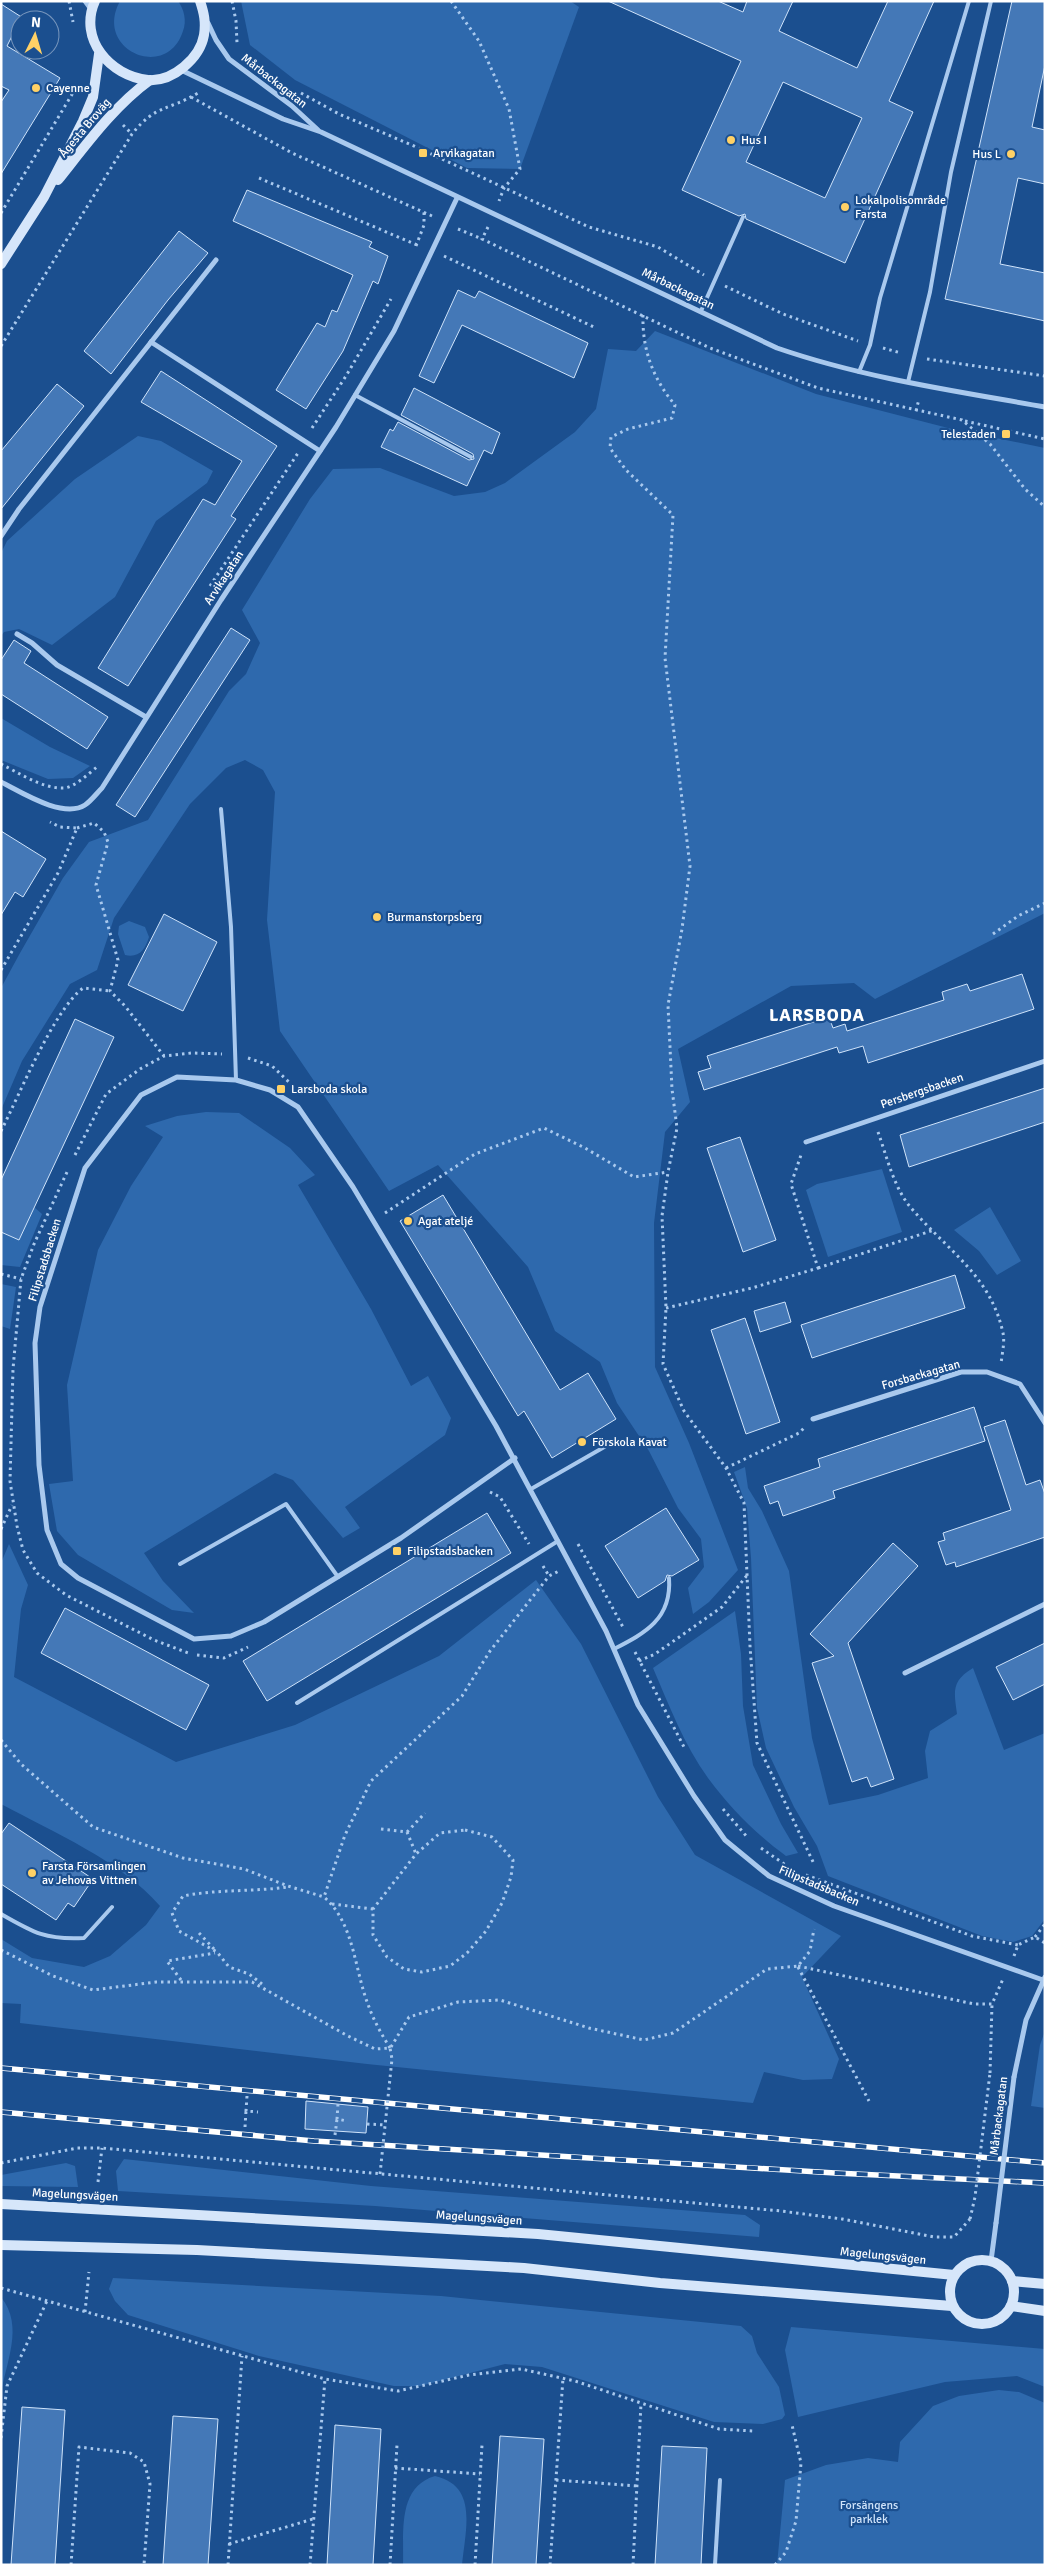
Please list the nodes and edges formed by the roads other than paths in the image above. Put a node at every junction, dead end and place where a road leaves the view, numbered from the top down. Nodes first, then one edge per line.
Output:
1 (200, 1) edge
2 (969, 1) edge
3 (991, 1) edge
4 (90, 4) edge
5 (205, 17) junction
6 (99, 54) junction
7 (180, 70) junction
8 (150, 80) junction
9 (320, 132) junction
10 (44, 197) junction
11 (457, 198) junction
12 (742, 217) dead end
13 (216, 260) dead end
14 (1, 264) edge
15 (701, 311) junction
16 (151, 342) junction
17 (860, 372) junction
18 (908, 382) junction
19 (355, 395) junction
20 (1045, 407) edge
21 (320, 451) junction
22 (471, 457) dead end
23 (1, 536) edge
24 (17, 634) dead end
25 (146, 717) junction
26 (1, 782) edge
27 (221, 810) dead end
28 (1045, 1061) edge
29 (236, 1080) junction
30 (806, 1142) road end
31 (813, 1419) road end
32 (1045, 1423) edge
33 (606, 1446) dead end
34 (515, 1458) junction
35 (531, 1489) junction
36 (558, 1541) junction
37 (180, 1564) dead end
38 (338, 1577) junction
39 (669, 1578) dead end
40 (1045, 1604) edge
41 (614, 1649) junction
42 (905, 1673) dead end
43 (297, 1703) dead end
44 (112, 1907) dead end
45 (1, 1914) edge
46 (1044, 1979) edge
47 (1, 2204) edge
48 (1, 2245) edge
49 (991, 2261) junction
50 (954, 2276) junction
51 (1012, 2280) junction
52 (1045, 2284) edge
53 (952, 2306) junction
54 (1011, 2306) junction
55 (1045, 2311) edge
56 (720, 2480) dead end
57 (715, 2565) edge

1 - 5 main road, Ågesta Broväg
2 - 17 lane
3 - 18 lane
4 - 6 main road, Ågesta Broväg
5 - 7 main road, Ågesta Broväg
5 - 9 street, Mårbackagatan
6 - 8 main road
6 - 10 main road, Ågesta Broväg
7 - 8 main road, Ågesta Broväg
7 - 9 street, Mårbackagatan
8 - 10 main road, Ågesta Broväg
9 - 11 street, Mårbackagatan
10 - 14 main road, Ågesta Broväg
11 - 15 street, Mårbackagatan
11 - 19 street, Arvikagatan
12 - 15 lane
13 - 16 street
15 - 17 street, Mårbackagatan
16 - 21 street
16 - 23 street
17 - 18 street, Mårbackagatan
18 - 20 street, Mårbackagatan
19 - 21 street, Arvikagatan
19 - 22 lane
21 - 25 street, Arvikagatan
24 - 25 street
25 - 26 street, Arvikagatan
27 - 29 lane
28 - 30 street, Persbergsbacken
29 - 34 street, Filipstadsbacken
29 - 38 street, Filipstadsbacken
31 - 32 street, Forsbackagatan
33 - 35 lane
34 - 35 street, Filipstadsbacken
34 - 38 street, Filipstadsbacken
35 - 36 street, Filipstadsbacken
36 - 41 street, Filipstadsbacken
36 - 43 lane
37 - 38 lane
39 - 41 lane
40 - 42 street
41 - 46 street, Filipstadsbacken
44 - 45 lane
46 - 49 street, Mårbackagatan, bridge
47 - 50 main road, Magelungsvägen
48 - 53 main road
49 - 50 main road
49 - 51 main road
50 - 53 main road
51 - 52 main road
51 - 54 main road
53 - 54 main road
54 - 55 main road
56 - 57 lane

